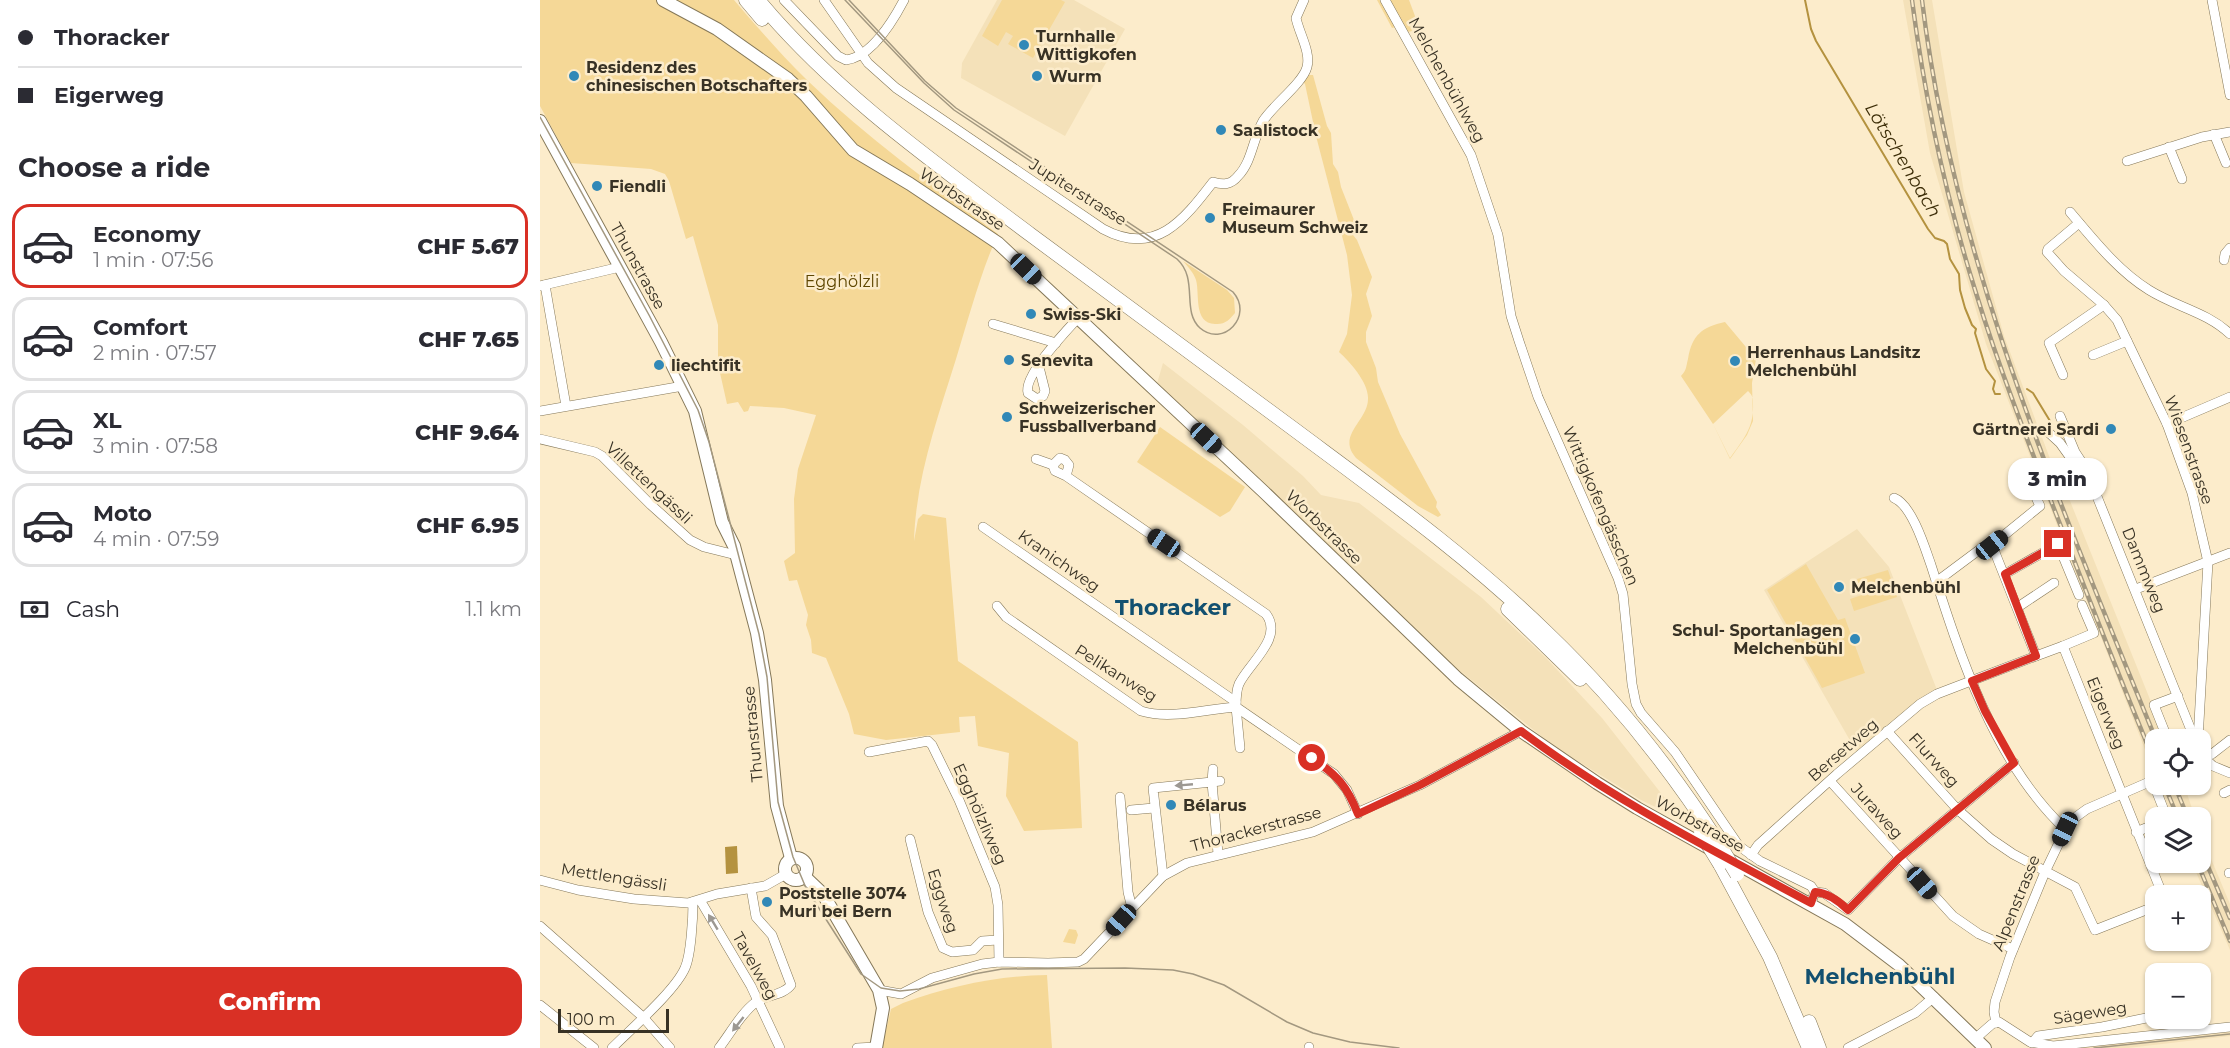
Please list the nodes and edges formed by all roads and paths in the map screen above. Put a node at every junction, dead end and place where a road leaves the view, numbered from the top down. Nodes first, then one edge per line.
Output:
1 (663, 0) edge
2 (746, 0) edge
3 (758, 0) edge
4 (784, 0) edge
5 (824, 0) edge
6 (904, 0) edge
7 (1385, 0) edge
8 (2212, 0) edge
9 (1302, 1) edge
10 (861, 53) junction
11 (2230, 95) edge
12 (540, 121) edge
13 (2230, 132) edge
14 (2214, 134) junction
15 (2169, 147) junction
16 (2127, 161) dead end
17 (2226, 163) dead end
18 (2182, 179) dead end
19 (2070, 212) dead end
20 (2079, 222) junction
21 (2230, 248) edge
22 (2224, 260) dead end
23 (620, 267) junction
24 (542, 286) edge
25 (2104, 306) junction
26 (1079, 317) junction
27 (993, 324) dead end
28 (2228, 329) edge
29 (2127, 341) junction
30 (1056, 343) junction
31 (2093, 355) dead end
32 (1039, 367) dead end
33 (2062, 375) dead end
34 (683, 386) junction
35 (2230, 397) edge
36 (566, 406) junction
37 (540, 411) edge
38 (2060, 416) dead end
39 (1547, 417) joint
40 (2167, 424) junction
41 (2047, 431) dead end
42 (540, 439) edge
43 (1036, 459) dead end
44 (2027, 478) dead end
45 (2096, 494) junction
46 (1894, 498) dead end
47 (983, 527) dead end
48 (1992, 545) junction
49 (2230, 553) edge
50 (736, 555) junction
51 (2208, 562) junction
52 (2005, 574) junction
53 (1936, 582) junction
54 (2054, 583) dead end
55 (2136, 589) junction
56 (997, 606) dead end
57 (2018, 607) junction
58 (2063, 646) junction
59 (2036, 656) junction
60 (1972, 681) junction
61 (2178, 696) junction
62 (1236, 704) junction
63 (2164, 729) edge
64 (2190, 729) edge
65 (2195, 729) edge
66 (1521, 731) junction
67 (1887, 731) junction
68 (2230, 740) edge
69 (1240, 748) dead end
70 (869, 752) dead end
71 (2211, 752) edge
72 (2014, 763) junction
73 (2211, 764) edge
74 (1213, 769) dead end
75 (2230, 773) edge
76 (1152, 776) dead end
77 (1830, 781) junction
78 (1216, 782) junction
79 (2145, 783) edge
80 (1153, 788) junction
81 (2122, 792) junction
82 (1120, 797) dead end
83 (1154, 808) junction
84 (1957, 808) junction
85 (1131, 810) dead end
86 (1358, 814) junction
87 (2145, 828) edge
88 (2065, 829) junction
89 (2136, 832) junction
90 (910, 839) dead end
91 (1218, 854) junction
92 (1751, 855) junction
93 (791, 858) junction
94 (1899, 858) junction
95 (2045, 872) junction
96 (786, 874) junction
97 (804, 876) junction
98 (1163, 876) junction
99 (540, 880) edge
100 (2158, 885) edge
101 (751, 888) junction
102 (1813, 898) junction
103 (697, 901) junction
104 (1132, 908) junction
105 (2145, 910) edge
106 (540, 926) edge
107 (998, 940) junction
108 (2013, 950) junction
109 (999, 962) junction
110 (879, 990) junction
111 (1934, 997) junction
112 (759, 1000) junction
113 (540, 1005) edge
114 (643, 1017) junction
115 (1802, 1018) junction
116 (2145, 1018) edge
117 (1996, 1023) junction
118 (2230, 1027) edge
119 (1976, 1038) junction
120 (2032, 1043) junction
121 (594, 1048) edge
122 (612, 1048) edge
123 (670, 1048) edge
124 (719, 1048) edge
125 (780, 1048) edge
126 (856, 1048) edge
127 (876, 1048) edge
128 (1809, 1048) edge
129 (1819, 1048) edge
130 (1848, 1048) edge
131 (1985, 1048) edge

1 - 26 main road, Worbstrasse
2 - 115 highway, bridge
3 - 115 highway, bridge
4 - 10 street
5 - 10 street, Jupiterstrasse
6 - 10 street
7 - 39 street, Melchenbühlweg
8 - 11 street
9 - 10 street, Jupiterstrasse
12 - 23 main road, Thunstrasse
13 - 14 street
14 - 15 street
14 - 17 street
15 - 16 street
15 - 18 street
19 - 20 street
20 - 25 street, Wiesenstrasse
20 - 28 street
21 - 22 street
23 - 24 street
23 - 34 main road, Thunstrasse
24 - 36 street
25 - 29 street, Wiesenstrasse
25 - 33 street
26 - 30 street
26 - 66 main road, Worbstrasse
27 - 30 street
29 - 31 street
29 - 40 street, Wiesenstrasse
30 - 32 street
34 - 36 street
34 - 50 main road, Thunstrasse
35 - 40 street
36 - 37 street
38 - 45 street, Dammweg
39 - 92 street, Wittigkofengässchen
40 - 51 street, Wiesenstrasse
41 - 45 street
42 - 50 street, Villettengässli
43 - 62 street
44 - 48 street
45 - 55 street, Dammweg
46 - 53 street
47 - 62 street, Kranichweg
48 - 52 street
48 - 53 street
49 - 51 street
50 - 93 main road, Thunstrasse
51 - 55 street
51 - 65 street, Wiesenstrasse
52 - 57 street
52 - 58 street
53 - 60 street
54 - 57 street
55 - 61 street, Dammweg
56 - 62 street, Pelikanweg
57 - 59 street
58 - 59 street
58 - 81 street, Eigerweg
59 - 60 street, Bersetweg
60 - 67 street, Bersetweg
60 - 72 street
61 - 63 street
61 - 64 street, Dammweg
62 - 69 street
62 - 86 street, Kranichweg
66 - 86 street, Thorackerstrasse
66 - 102 main road, Worbstrasse
67 - 77 street, Bersetweg
67 - 84 street, Flurweg
68 - 71 street
70 - 107 street, Egghölzliweg
72 - 84 street
72 - 88 street
73 - 75 street
74 - 78 street
76 - 80 street
77 - 92 street, Bersetweg
77 - 94 street, Juraweg
78 -> 80 street
78 - 91 street
79 - 81 street, Alpenstrasse
80 - 83 street
81 - 88 street, Alpenstrasse
81 - 89 street, Eigerweg
82 - 104 street
83 - 85 street
83 - 98 street
84 - 94 street
84 - 95 street, Flurweg
86 - 91 street, Thorackerstrasse
87 - 89 street
88 - 95 street, Alpenstrasse
89 - 100 street, Eigerweg
90 - 107 street, Eggweg
91 - 98 street, Thorackerstrasse
92 - 102 street
93 - 96 main road
93 - 97 main road
94 - 102 street
94 - 108 street, Juraweg
95 - 105 street, Flurweg
95 - 108 street, Alpenstrasse
96 - 97 main road
96 - 101 street, Mettlengässli
97 - 110 main road
98 - 104 street, Thorackerstrasse
99 - 103 street, Mettlengässli
101 - 103 street, Mettlengässli
101 - 112 street
102 - 111 main road, Worbstrasse
112 -> 103 street, Tavelweg
103 - 114 street
104 - 109 street, Thorackerstrasse
106 - 114 street
107 - 109 street, Egghölzliweg
108 - 117 street, Alpenstrasse
109 - 110 street, Thorackerstrasse
110 - 127 main road
111 - 119 main road, Worbstrasse
111 - 130 street
112 -> 124 street
112 - 125 street, Tavelweg
113 - 121 street
114 - 122 street
114 - 123 street
115 - 128 highway
115 - 129 highway
116 - 120 street, Sägeweg
117 - 119 street
117 - 120 street
118 - 120 street
119 - 131 main road, Worbstrasse
126 - 127 street

